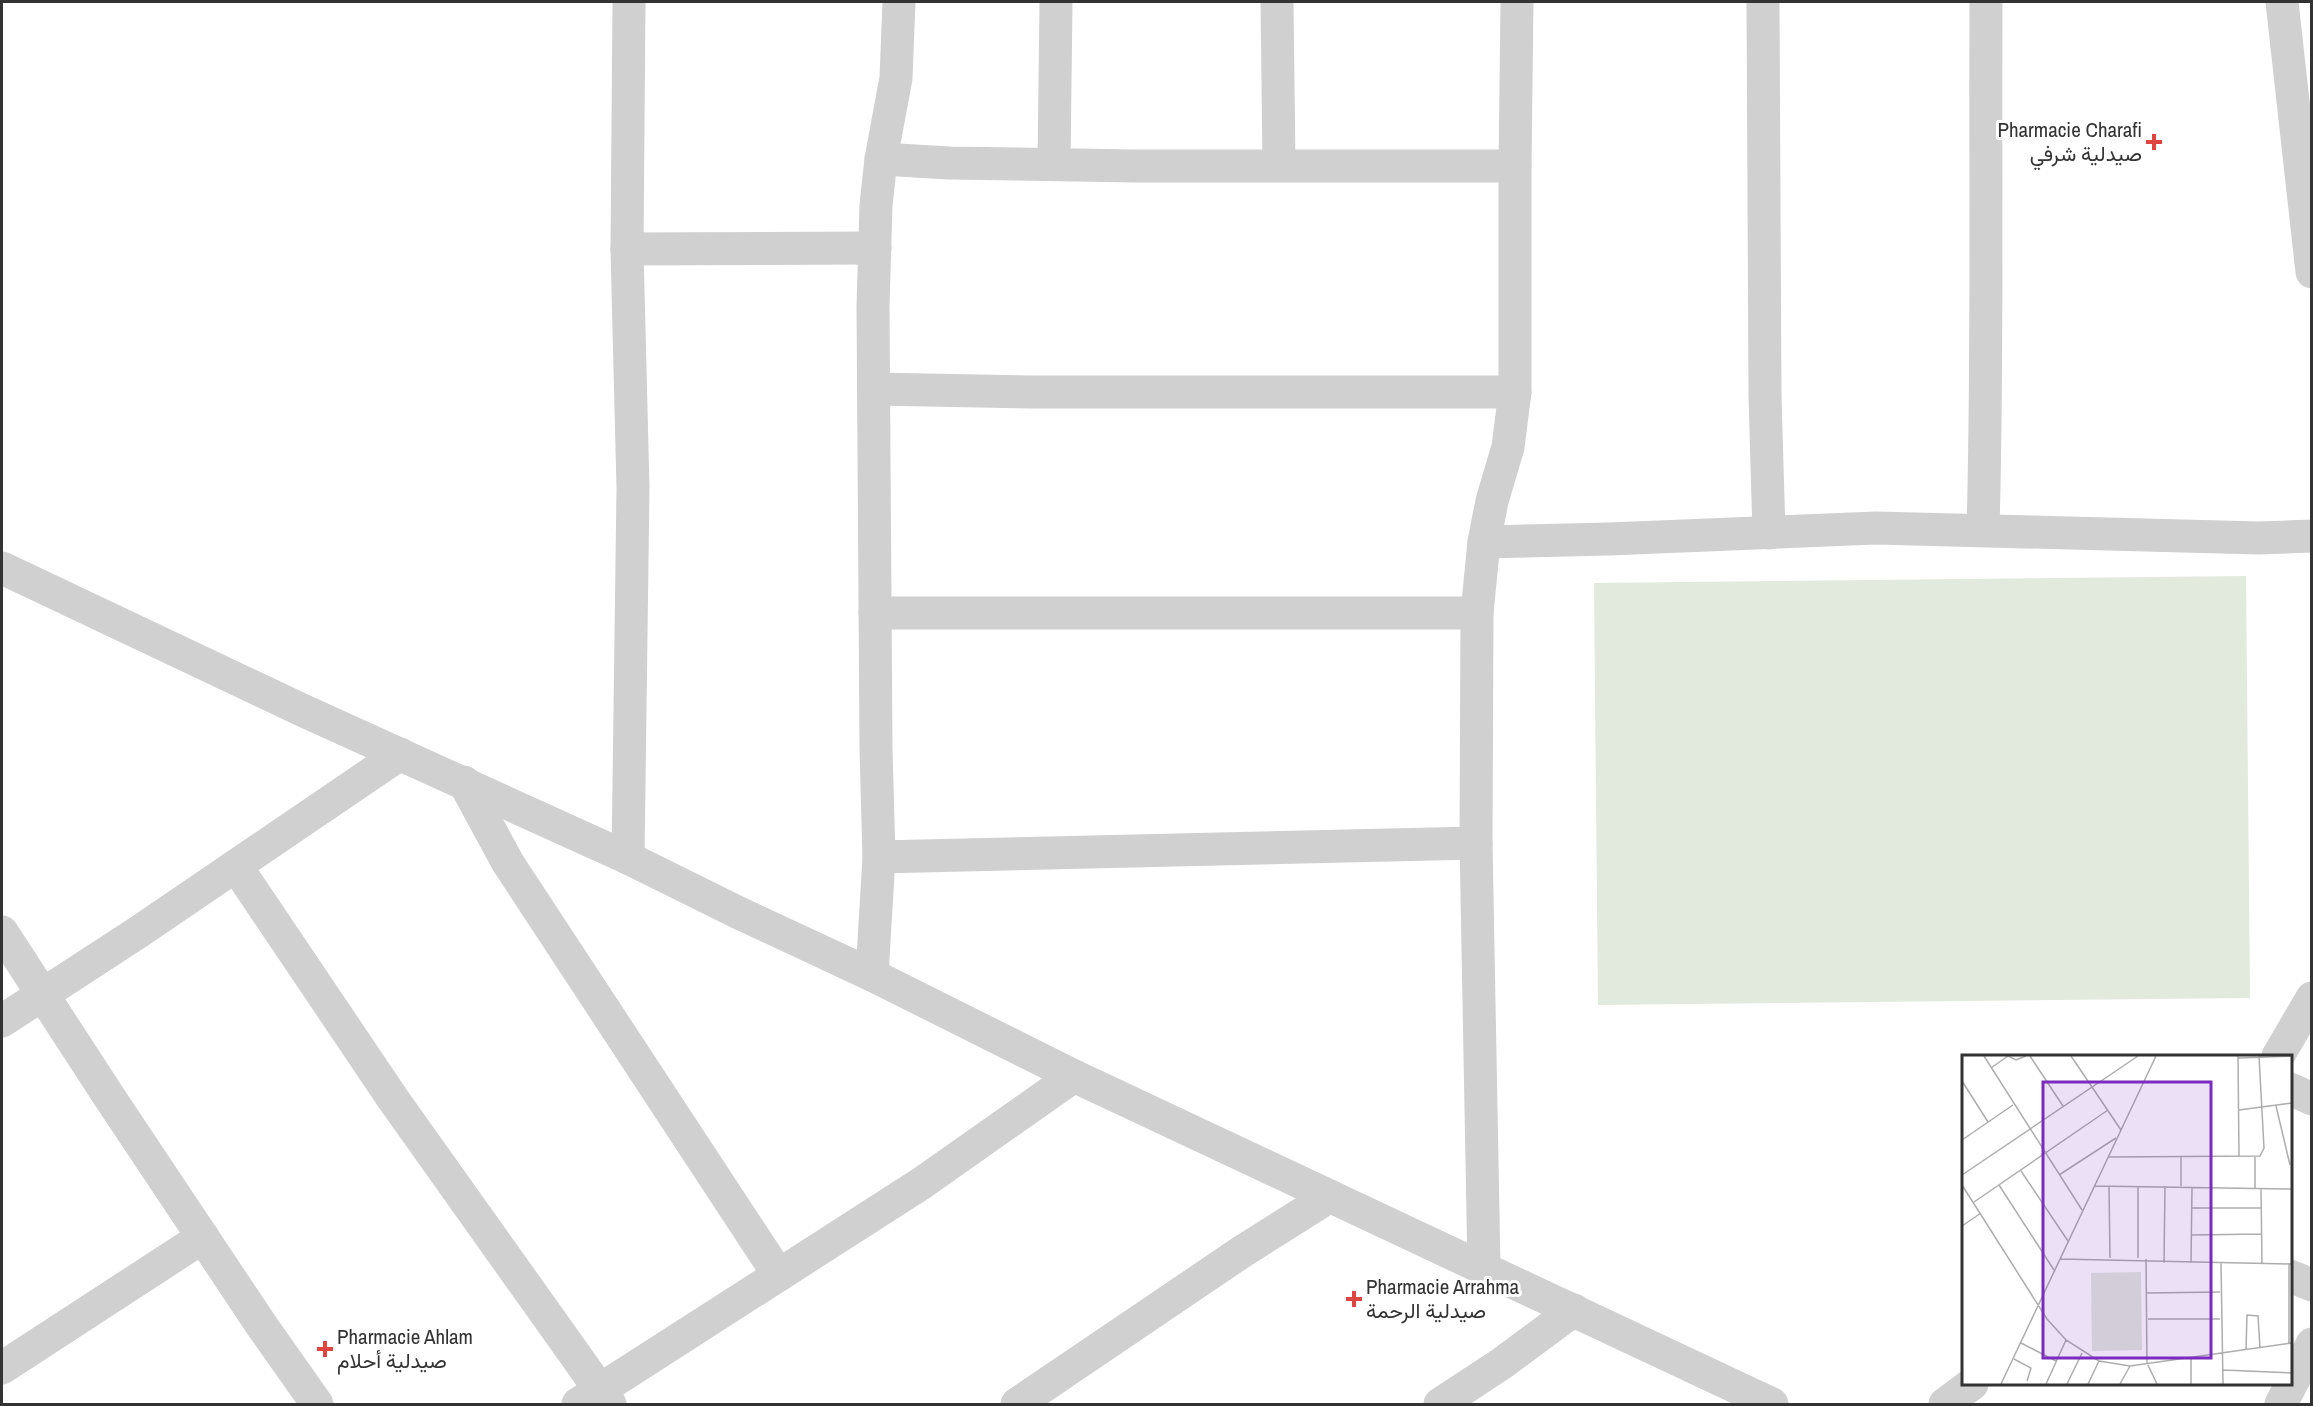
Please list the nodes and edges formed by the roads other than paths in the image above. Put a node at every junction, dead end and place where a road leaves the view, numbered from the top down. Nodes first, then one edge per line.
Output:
1 (629, 2) edge
2 (899, 2) edge
3 (1056, 2) edge
4 (1277, 2) edge
5 (1517, 2) edge
6 (1763, 2) edge
7 (1986, 2) edge
8 (2282, 2) edge
9 (881, 159) junction
10 (1053, 164) junction
11 (1279, 165) junction
12 (1515, 166) junction
13 (2306, 167) edge
14 (875, 248) junction
15 (627, 249) junction
16 (2312, 272) edge
17 (874, 389) junction
18 (1515, 392) junction
19 (1983, 529) junction
20 (1769, 533) junction
21 (2312, 536) edge
22 (1484, 542) junction
23 (2, 568) edge
24 (875, 613) junction
25 (1478, 613) junction
26 (400, 754) junction
27 (464, 782) junction
28 (1476, 843) junction
29 (879, 857) junction
30 (628, 858) junction
31 (236, 866) junction
32 (2, 932) edge
33 (872, 975) junction
34 (43, 994) junction
35 (2312, 998) edge
36 (2, 1021) edge
37 (2279, 1055) edge
38 (1074, 1076) junction
39 (2292, 1090) edge
40 (2312, 1099) edge
41 (1330, 1196) junction
42 (203, 1237) junction
43 (1484, 1267) junction
44 (778, 1274) junction
45 (2292, 1277) edge
46 (2312, 1285) edge
47 (1574, 1310) junction
48 (2312, 1344) edge
49 (2, 1368) edge
50 (2292, 1383) edge
51 (1969, 1385) edge
52 (2291, 1385) edge
53 (596, 1400) edge
54 (317, 1404) edge
55 (1017, 1404) edge
56 (1440, 1404) edge
57 (1772, 1404) edge
58 (1945, 1404) edge
59 (2281, 1404) edge

1 - 15 street
2 - 9 street
3 - 10 street
4 - 11 street
5 - 12 street
6 - 20 street
7 - 19 street
8 - 13 street
9 - 10 street
9 - 14 street
10 - 11 street
11 - 12 street
12 - 18 street
13 - 16 street
14 - 15 street
14 - 17 street
15 - 30 street
17 - 18 street
17 - 24 street
18 - 22 street
19 - 20 street
19 - 21 street
20 - 22 street
22 - 25 street
23 - 26 street
24 - 25 street
24 - 29 street
25 - 28 street
26 - 27 street
26 - 31 street
27 - 30 street
27 - 44 street
28 - 29 street
28 - 43 street
29 - 33 street
30 - 33 street
31 - 34 street
31 - 53 street
32 - 34 street
33 - 38 street
34 - 36 street
34 - 42 street
35 - 37 street
38 - 41 street
38 - 44 street
39 - 40 street
41 - 43 street
41 - 55 street
42 - 49 street
42 - 54 street
43 - 47 street
44 - 53 street
45 - 46 street
47 - 56 street
47 - 57 street
48 - 50 street
51 - 58 street
52 - 59 street

